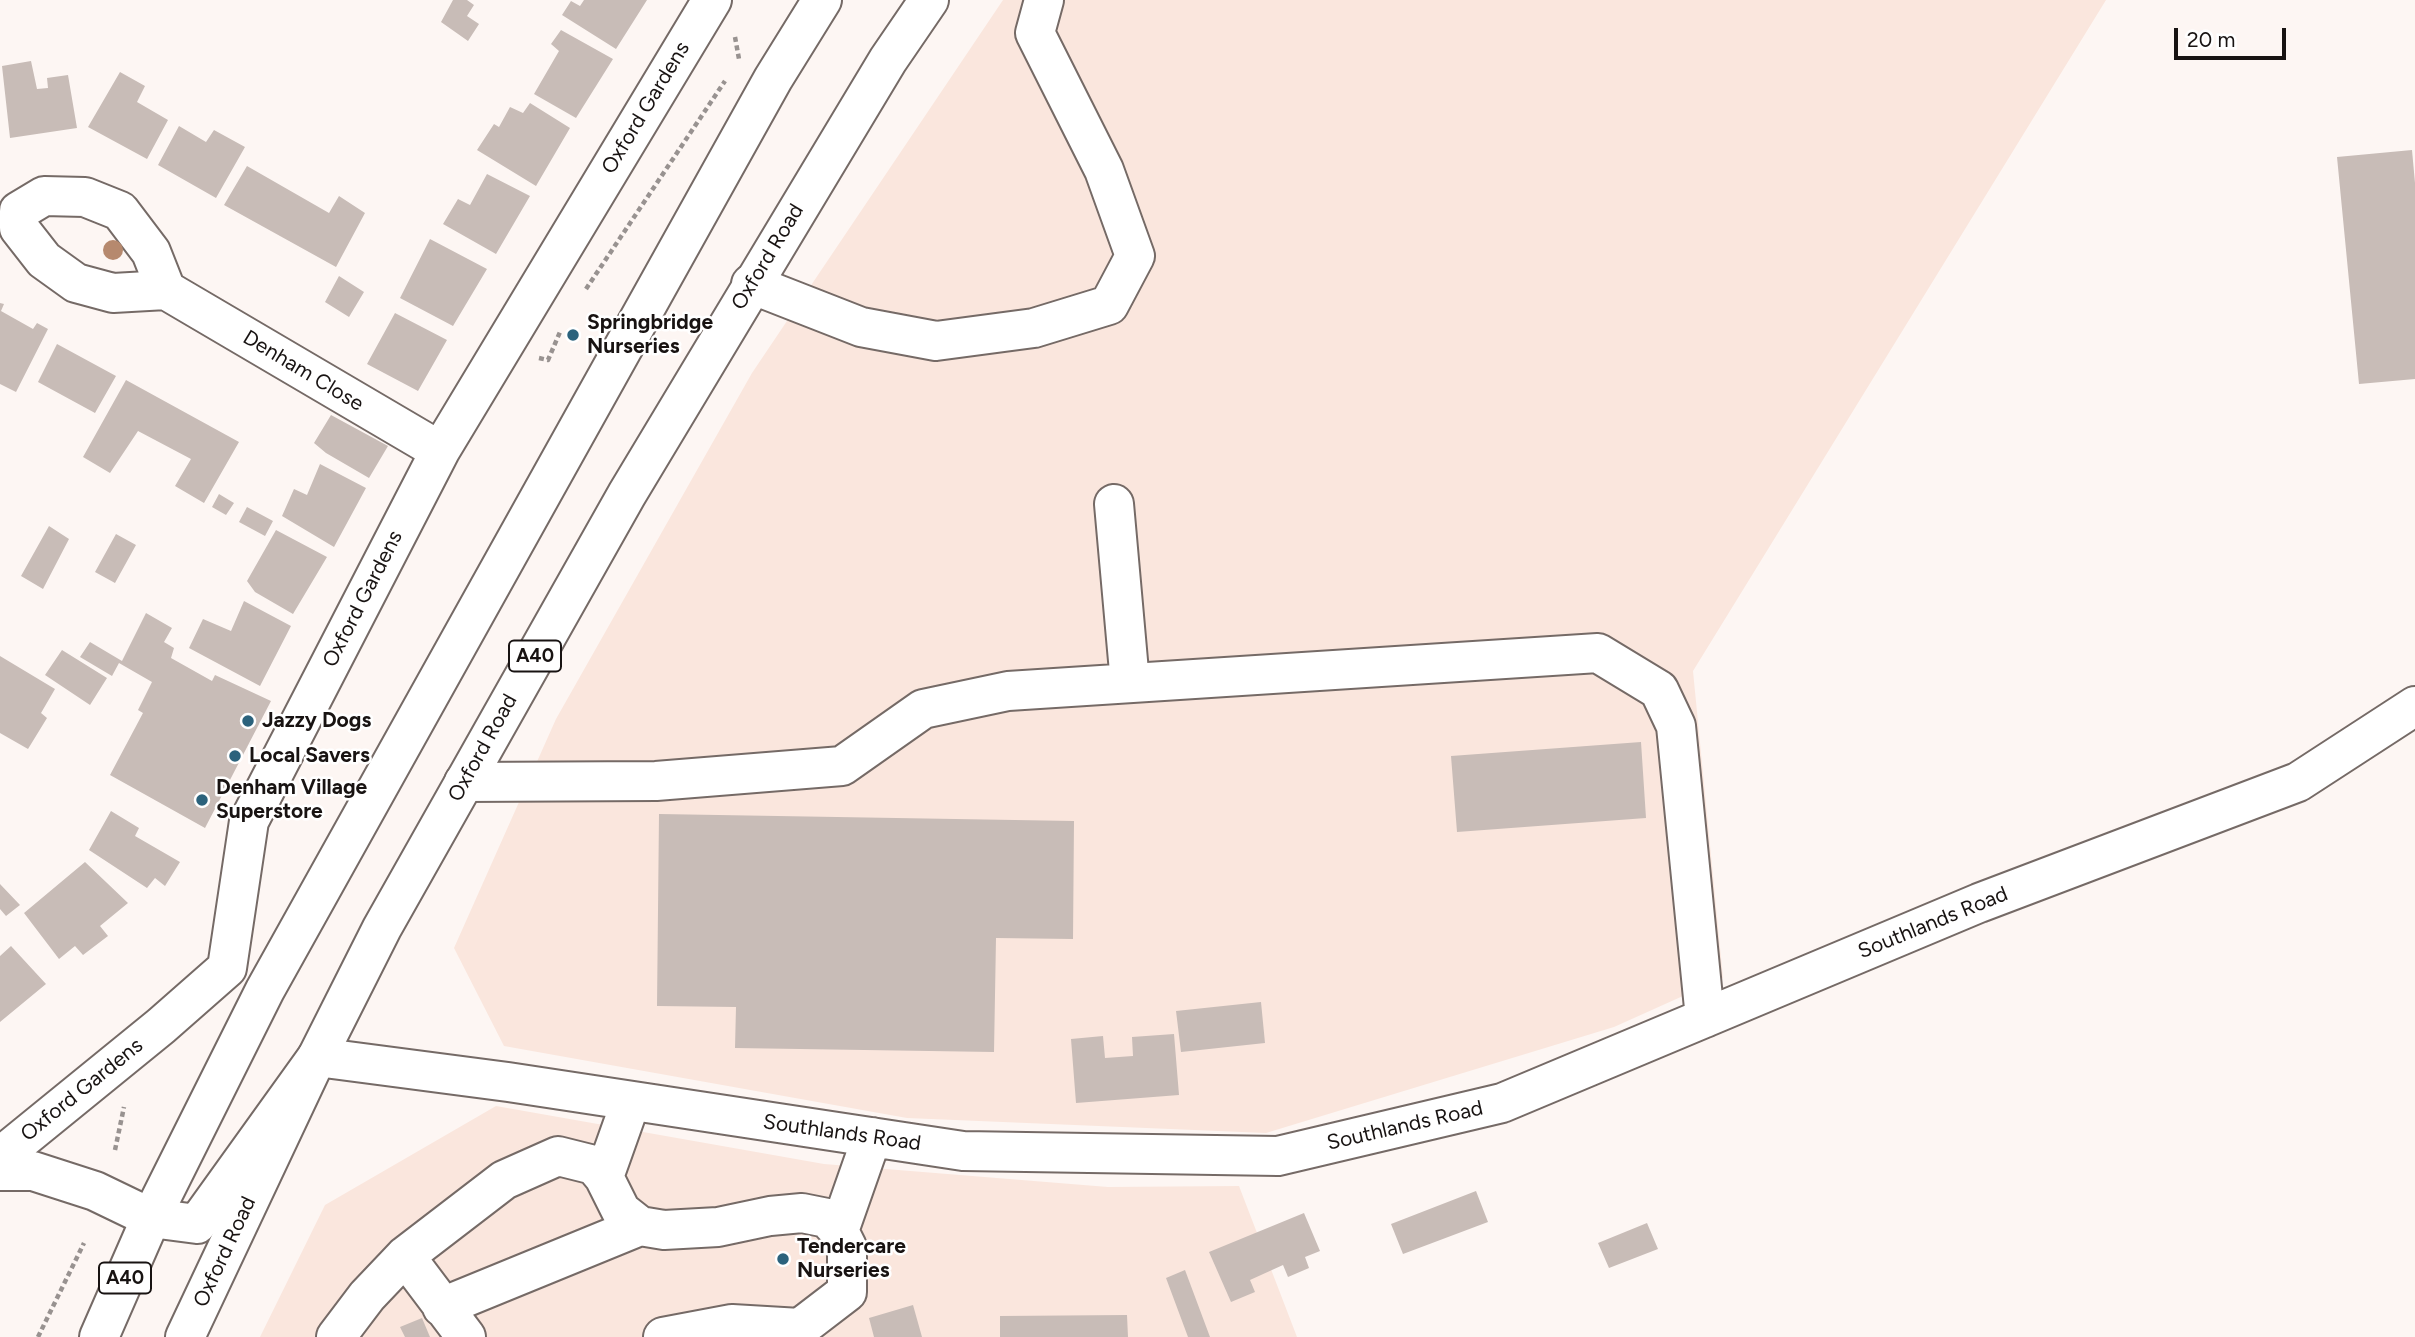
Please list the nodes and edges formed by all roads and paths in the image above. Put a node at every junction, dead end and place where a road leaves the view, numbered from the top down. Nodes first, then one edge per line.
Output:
1 (712, 0) edge
2 (821, 0) edge
3 (929, 0) edge
4 (1044, 0) edge
5 (740, 57) dead end
6 (733, 69) dead end
7 (725, 80) dead end
8 (751, 284) junction
9 (586, 289) dead end
10 (166, 290) dead end
11 (563, 324) dead end
12 (505, 347) junction
13 (440, 452) junction
14 (1114, 503) dead end
15 (1130, 683) junction
16 (2415, 706) edge
17 (464, 782) junction
18 (227, 968) junction
19 (265, 990) junction
20 (1704, 1018) junction
21 (317, 1057) junction
22 (631, 1101) junction
23 (872, 1137) junction
24 (0, 1157) edge
25 (0, 1171) edge
26 (604, 1177) junction
27 (151, 1218) junction
28 (640, 1226) junction
29 (839, 1231) junction
30 (84, 1243) dead end
31 (405, 1256) junction
32 (442, 1307) junction
33 (680, 1335) edge
34 (38, 1337) edge
35 (99, 1337) edge
36 (185, 1337) edge
37 (336, 1337) edge
38 (466, 1337) edge

1 - 12 main road, Oxford Gardens
2 - 19 main road, A40
3 - 8 main road, Oxford Road / A40
4 - 8 main road
5 - 6 path
7 - 9 path
8 - 17 main road, Oxford Road / A40
10 - 13 main road, Denham Close
11 - 12 path
12 - 13 main road, Oxford Gardens
13 - 18 main road, Oxford Gardens
14 - 15 main road
15 - 17 main road
15 - 20 main road
16 - 20 main road, Southlands Road
17 - 21 main road, Oxford Road / A40
18 - 19 main road
18 - 24 main road, Oxford Gardens
19 - 27 main road, A40
20 - 23 main road, Southlands Road
21 - 22 main road, Southlands Road
21 - 27 main road
21 - 36 main road, Oxford Road / A40
22 - 23 main road, Southlands Road
22 - 26 main road
23 - 29 main road
25 - 27 main road
26 - 28 main road
26 - 31 main road
27 - 35 main road, A40
28 - 29 main road
28 - 32 main road
29 - 33 main road
30 - 34 path
31 - 32 main road
31 - 37 main road
32 - 38 main road

